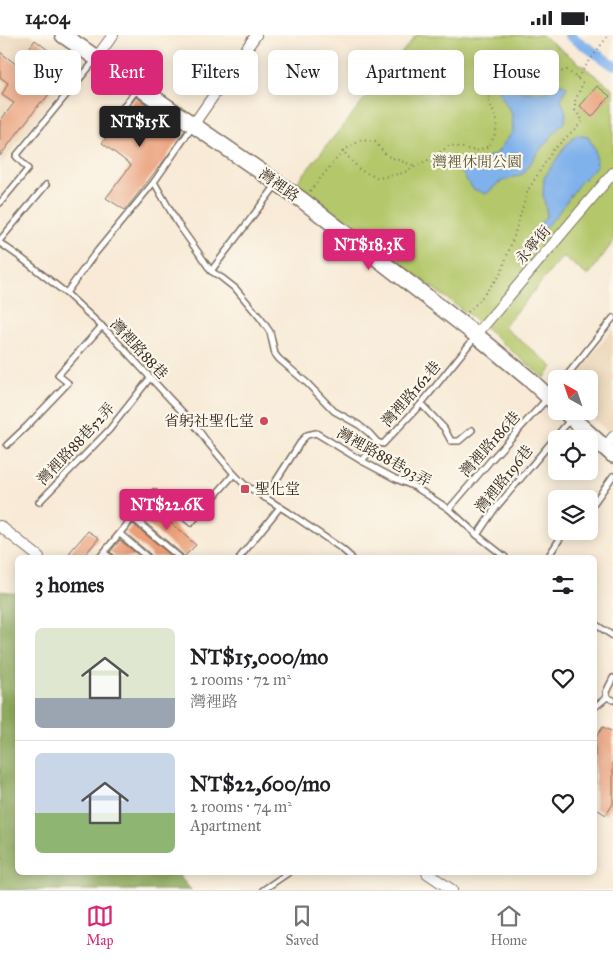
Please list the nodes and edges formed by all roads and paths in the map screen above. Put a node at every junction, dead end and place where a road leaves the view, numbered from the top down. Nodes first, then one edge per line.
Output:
1 (63, 35) edge
2 (114, 35) edge
3 (256, 35) edge
4 (607, 37) dead end
5 (102, 50) edge
6 (91, 55) edge
7 (91, 64) edge
8 (577, 78) junction
9 (133, 95) edge
10 (149, 95) edge
11 (193, 125) junction
12 (105, 131) dead end
13 (344, 151) junction
14 (416, 166) junction
15 (613, 173) edge
16 (154, 182) junction
17 (277, 183) junction
18 (46, 185) dead end
19 (302, 200) junction
20 (0, 203) edge
21 (0, 242) edge
22 (211, 271) junction
23 (66, 293) junction
24 (613, 318) edge
25 (459, 322) junction
26 (102, 326) junction
27 (476, 335) junction
28 (571, 370) edge
29 (150, 378) junction
30 (548, 393) edge
31 (548, 403) edge
32 (420, 404) junction
33 (564, 420) edge
34 (575, 420) edge
35 (472, 430) dead end
36 (377, 442) junction
37 (7, 445) dead end
38 (610, 446) edge
39 (362, 461) junction
40 (234, 474) junction
41 (613, 476) edge
42 (598, 497) edge
43 (265, 498) junction
44 (39, 502) dead end
45 (280, 507) junction
46 (449, 509) junction
47 (133, 518) junction
48 (0, 526) edge
49 (120, 534) junction
50 (477, 535) junction
51 (559, 540) edge
52 (497, 552) junction
53 (36, 555) edge
54 (102, 555) edge
55 (145, 555) edge
56 (177, 555) edge
57 (242, 555) edge
58 (349, 555) edge
59 (495, 555) edge
60 (502, 555) edge
61 (549, 555) edge
62 (597, 625) edge
63 (613, 636) edge
64 (613, 678) edge
65 (607, 697) junction
66 (613, 700) edge
67 (597, 705) edge
68 (285, 875) edge
69 (430, 875) edge
70 (264, 890) edge
71 (452, 890) edge

1 - 6 street, 灣裡路
2 - 5 street
3 - 11 street
4 - 8 path
7 - 20 lane
8 - 14 path
8 - 25 path
9 - 12 lane
10 - 11 street, 灣裡路
11 - 16 lane
11 - 17 street, 灣裡路
13 - 14 path
13 - 14 path
13 - 19 path
15 - 27 street, 永寧街
16 - 22 lane
16 - 23 lane
17 - 19 street, 灣裡路
17 - 22 lane
18 - 21 lane
19 - 25 street, 灣裡路
21 - 23 lane, 灣裡路88巷
22 - 36 lane
23 - 26 lane, 灣裡路88巷
24 - 28 lane
25 - 27 street, 灣裡路
26 - 29 lane, 灣裡路88巷
26 - 37 lane
27 - 30 street, 灣裡路
27 - 32 lane, 灣裡路162巷
29 - 40 lane, 灣裡路88巷
29 - 44 lane, 灣裡路88巷52弄
31 - 46 lane, 灣裡路186巷
32 - 35 lane
32 - 36 lane, 灣裡路162巷
33 - 50 lane, 灣裡路196巷
34 - 38 street
36 - 39 lane, 灣裡路162巷
39 - 43 lane, 灣裡路88巷93弄
39 - 46 lane, 灣裡路88巷93弄
40 - 43 lane, 灣裡路88巷
40 - 47 lane
41 - 42 lane
43 - 45 lane, 灣裡路88巷
45 - 57 lane
45 - 58 lane, 灣裡路88巷
46 - 50 lane, 灣裡路88巷93弄
47 - 49 lane
47 - 56 lane
48 - 53 street
49 - 54 lane
49 - 55 lane
50 - 52 lane, 灣裡路88巷93弄
51 - 61 lane
52 - 59 lane
52 - 60 lane, 灣裡路88巷93弄
62 - 63 lane
64 - 65 lane
65 - 66 lane
65 - 67 lane
68 - 70 lane
69 - 71 street

